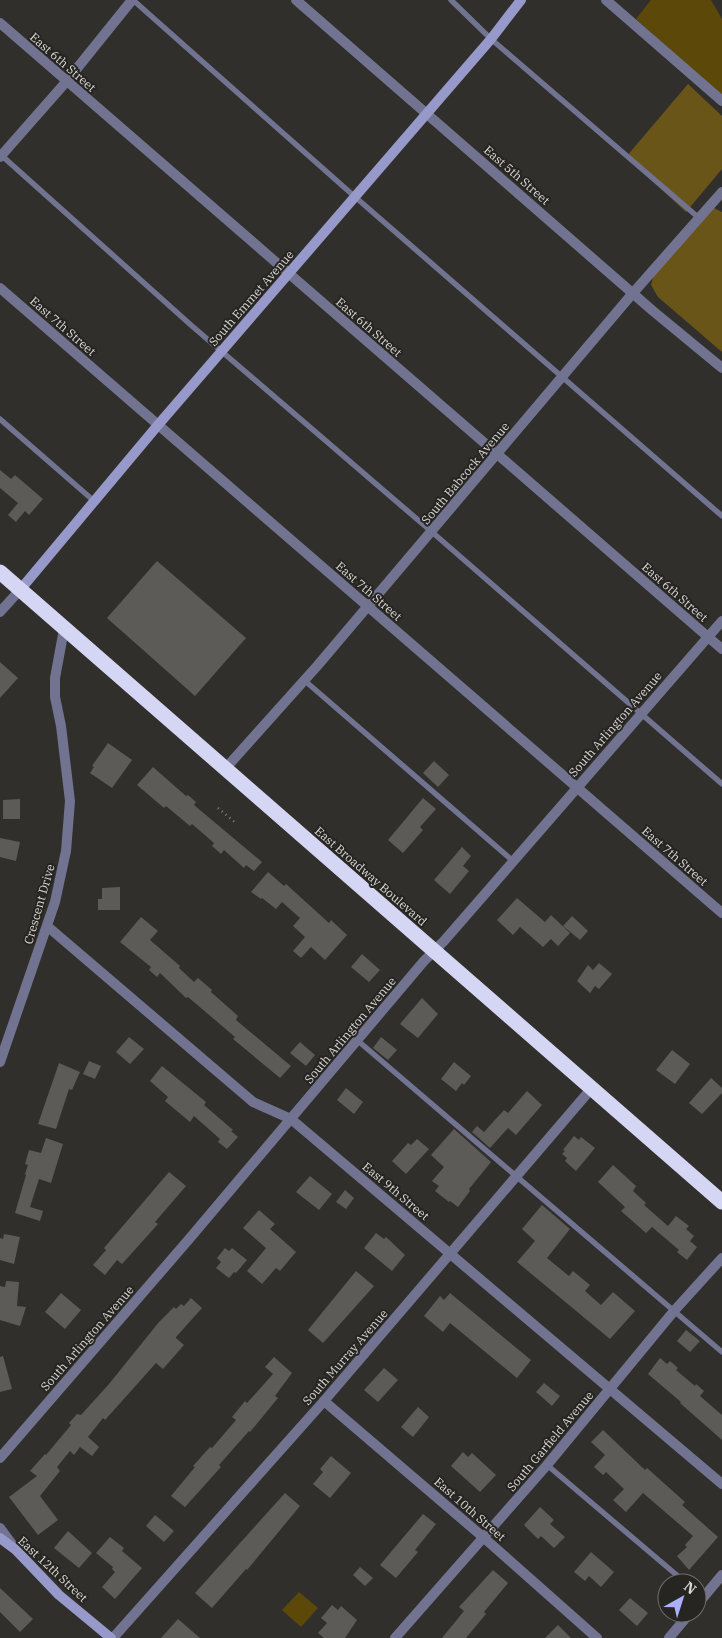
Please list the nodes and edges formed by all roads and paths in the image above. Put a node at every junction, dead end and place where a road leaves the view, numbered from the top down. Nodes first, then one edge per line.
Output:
1 (132, 0) edge
2 (296, 0) edge
3 (451, 0) edge
4 (521, 0) edge
5 (606, 0) edge
6 (0, 23) edge
7 (491, 39) junction
8 (66, 82) junction
9 (722, 101) edge
10 (426, 112) junction
11 (0, 155) edge
12 (722, 192) edge
13 (354, 196) junction
14 (699, 218) junction
15 (288, 274) junction
16 (0, 288) edge
17 (633, 293) junction
18 (222, 351) junction
19 (722, 368) edge
20 (562, 377) junction
21 (0, 419) edge
22 (158, 425) junction
23 (497, 454) junction
24 (94, 501) junction
25 (722, 516) edge
26 (432, 532) junction
27 (0, 572) edge
28 (20, 590) junction
29 (368, 606) junction
30 (0, 612) edge
31 (722, 621) edge
32 (64, 629) junction
33 (708, 636) junction
34 (722, 649) edge
35 (304, 680) junction
36 (641, 714) junction
37 (225, 769) junction
38 (722, 784) edge
39 (576, 788) junction
40 (218, 808) dead end
41 (237, 824) dead end
42 (513, 861) junction
43 (722, 913) edge
44 (47, 926) junction
45 (434, 950) junction
46 (357, 1040) junction
47 (0, 1062) edge
48 (591, 1089) junction
49 (291, 1119) junction
50 (517, 1176) junction
51 (722, 1202) edge
52 (451, 1253) junction
53 (722, 1258) edge
54 (674, 1311) junction
55 (722, 1352) edge
56 (610, 1389) junction
57 (324, 1401) junction
58 (0, 1458) edge
59 (547, 1465) junction
60 (722, 1484) edge
61 (0, 1528) edge
62 (484, 1537) junction
63 (0, 1538) edge
64 (16, 1550) junction
65 (674, 1573) edge
66 (722, 1575) edge
67 (707, 1590) edge
68 (682, 1623) edge
69 (112, 1638) edge
70 (395, 1638) edge
71 (597, 1638) edge
72 (669, 1638) edge

1 - 8 street
1 - 13 lane
2 - 10 street, East 5th Street
3 - 7 lane
4 - 7 street, South Emmet Avenue
5 - 9 street
6 - 8 street, East 6th Street
7 - 10 street, South Emmet Avenue
7 - 14 lane
8 - 11 street
8 - 15 street, East 6th Street
10 - 13 street, South Emmet Avenue
10 - 17 street, East 5th Street
11 - 18 lane
12 - 14 street, South Babcock Avenue
13 - 15 street, South Emmet Avenue
13 - 20 lane
14 - 17 street, South Babcock Avenue
15 - 18 street, South Emmet Avenue
15 - 23 street, East 6th Street
16 - 22 street, East 7th Street
17 - 19 street, East 5th Street
17 - 20 street, South Babcock Avenue
18 - 22 street, South Emmet Avenue
18 - 26 lane
20 - 23 street, South Babcock Avenue
20 - 25 lane
21 - 24 lane
22 - 24 street, South Emmet Avenue
22 - 29 street, East 7th Street
23 - 26 street, South Babcock Avenue
23 - 33 street, East 6th Street
24 - 28 street, South Emmet Avenue
26 - 29 street, South Babcock Avenue
26 - 36 lane
27 - 28 highway, East Broadway Boulevard
28 - 30 street, South Emmet Avenue
28 - 32 highway, East Broadway Boulevard
29 - 35 street, South Babcock Avenue
29 - 39 street, East 7th Street
31 - 33 street, South Arlington Avenue
32 - 37 highway, East Broadway Boulevard
32 - 44 street, Crescent Drive
33 - 34 street, East 6th Street
33 - 36 street, South Arlington Avenue
35 - 37 street, South Babcock Avenue
35 - 42 lane
36 - 38 lane
36 - 39 street, South Arlington Avenue
37 - 45 highway, East Broadway Boulevard
39 - 42 street, South Arlington Avenue
39 - 43 street, East 7th Street
40 - 41 path
42 - 45 street, South Arlington Avenue
44 - 47 street, Crescent Drive
44 - 49 street, East 9th Street
45 - 46 street, South Arlington Avenue
45 - 48 highway, East Broadway Boulevard
46 - 49 street, South Arlington Avenue
46 - 50 lane
48 - 50 street, South Murray Avenue
48 - 51 highway, East Broadway Boulevard
49 - 52 street, East 9th Street
49 - 58 street, South Arlington Avenue
50 - 52 street, South Murray Avenue
50 - 54 lane
52 - 56 street, East 9th Street
52 - 57 street, South Murray Avenue
53 - 54 street, South Garfield Avenue
54 - 55 lane
54 - 56 street, South Garfield Avenue
56 - 59 street, South Garfield Avenue
56 - 60 street, East 9th Street
57 - 62 street, East 10th Street
57 - 69 street, South Murray Avenue
59 - 62 street, South Garfield Avenue
59 - 65 lane
61 - 64 street
62 - 70 street, South Garfield Avenue
62 - 71 street, East 10th Street
63 - 64 street, East 12th Street
64 - 69 street, East 12th Street
66 - 67 street
68 - 72 street

